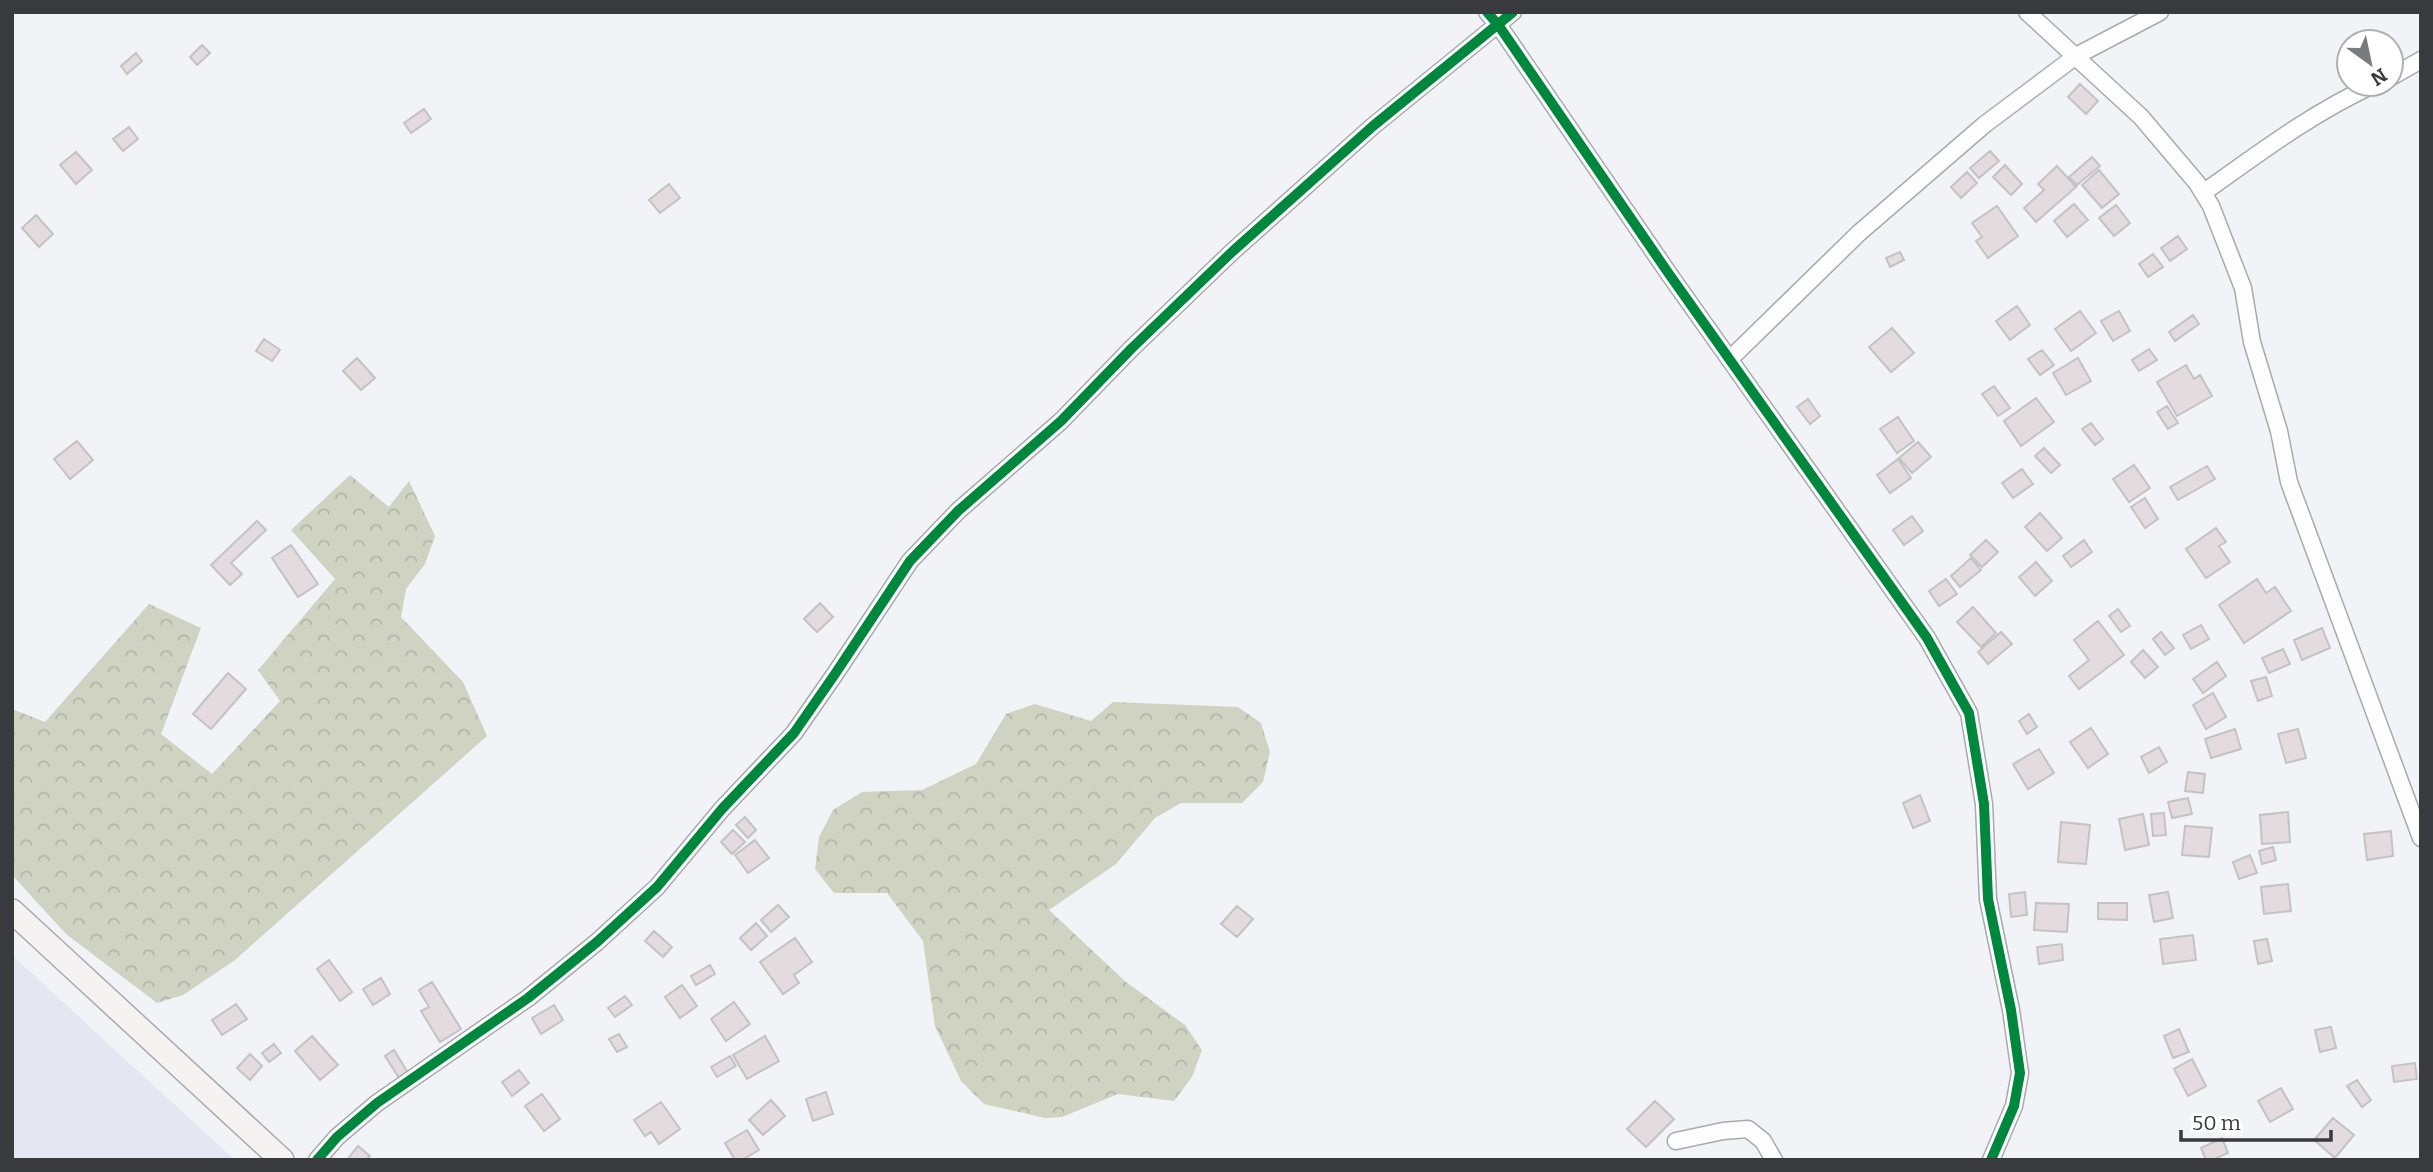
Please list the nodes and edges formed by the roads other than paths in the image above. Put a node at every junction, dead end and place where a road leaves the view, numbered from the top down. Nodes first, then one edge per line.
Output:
1 (1487, 12) edge
2 (1513, 12) edge
3 (2027, 12) edge
4 (2160, 12) edge
5 (1499, 26) junction
6 (2076, 56) junction
7 (2421, 60) edge
8 (2405, 70) edge
9 (2344, 98) edge
10 (2203, 193) junction
11 (1731, 358) junction
12 (2421, 838) edge
13 (12, 911) edge
14 (1676, 1141) dead end
15 (282, 1160) edge
16 (317, 1160) edge
17 (1774, 1160) edge
18 (1991, 1160) edge

1 - 5 street
2 - 5 street
3 - 6 street
4 - 6 street
5 - 11 street
5 - 16 street
6 - 10 street
6 - 11 street
7 - 8 street
9 - 10 street
10 - 12 street
11 - 18 street
13 - 15 street
14 - 17 street

